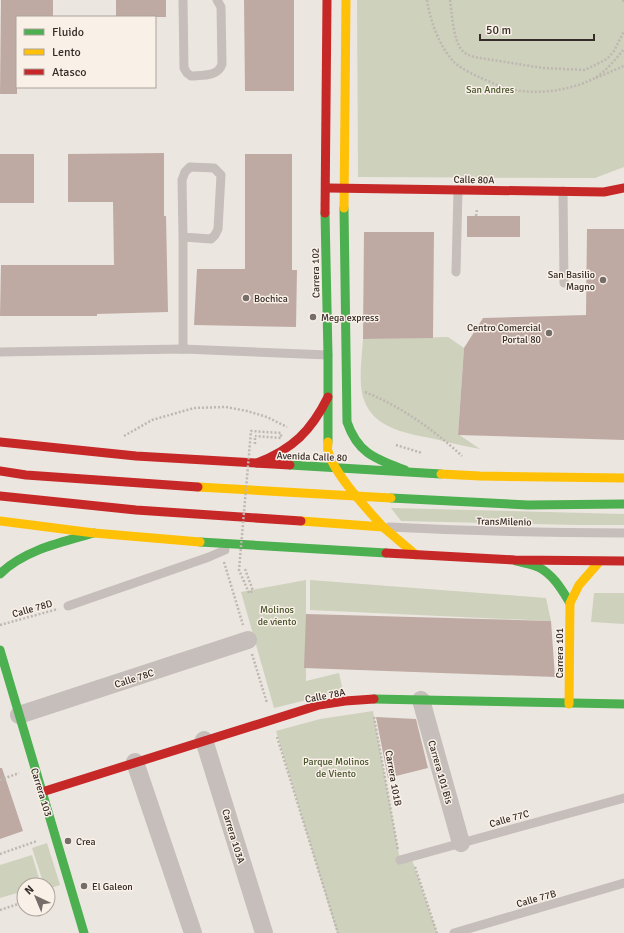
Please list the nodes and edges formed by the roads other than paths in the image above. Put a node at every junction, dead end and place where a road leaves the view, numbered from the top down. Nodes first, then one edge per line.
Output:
1 (183, 0) edge
2 (217, 0) edge
3 (327, 0) edge
4 (346, 0) edge
5 (624, 188) edge
6 (324, 189) junction
7 (344, 189) junction
8 (458, 190) junction
9 (564, 191) junction
10 (183, 237) junction
11 (456, 272) dead end
12 (564, 283) dead end
13 (183, 349) junction
14 (0, 352) edge
15 (328, 355) junction
16 (328, 397) junction
17 (0, 442) edge
18 (252, 464) junction
19 (335, 467) junction
20 (0, 471) edge
21 (411, 473) junction
22 (624, 478) edge
23 (0, 496) edge
24 (356, 497) junction
25 (624, 504) edge
26 (0, 521) edge
27 (383, 527) junction
28 (94, 533) junction
29 (624, 533) edge
30 (236, 545) junction
31 (416, 555) junction
32 (515, 560) junction
33 (600, 561) junction
34 (624, 561) edge
35 (0, 574) edge
36 (570, 603) junction
37 (68, 606) road end
38 (248, 640) road end
39 (0, 650) edge
40 (421, 700) junction
41 (569, 704) junction
42 (624, 704) edge
43 (19, 715) junction
44 (204, 740) junction
45 (136, 762) junction
46 (42, 792) junction
47 (624, 798) edge
48 (461, 843) junction
49 (400, 860) road end
50 (624, 883) edge
51 (84, 933) edge
52 (193, 933) edge
53 (264, 933) edge
54 (454, 933) edge

1 - 2 lane
3 - 6 main road, Carrera 102
4 - 7 main road
5 - 9 main road, Calle 80A
6 - 7 main road, Calle 80A
6 - 15 main road, Carrera 102
7 - 8 main road, Calle 80A
7 - 21 main road
8 - 9 main road, Calle 80A
8 - 11 lane
9 - 12 lane
10 - 10 lane
10 - 13 lane
13 - 14 lane
13 - 15 lane
15 - 16 main road, Carrera 102
16 - 18 main road
16 - 19 main road, Carrera 102
17 - 18 main road, Avenida Calle 80
18 - 19 main road, Avenida Calle 80
19 - 21 main road, Avenida Calle 80
19 - 24 main road, Carrera 102
20 - 24 main road
21 - 22 main road, Avenida Calle 80
23 - 27 main road
24 - 25 main road
24 - 27 main road, Carrera 102
26 - 28 main road
27 - 29 lane, TransMilenio
27 - 31 main road
28 - 30 main road
28 - 35 main road
30 - 31 main road
30 - 37 lane
31 - 32 main road
32 - 33 main road
32 - 36 main road
33 - 34 main road
33 - 36 main road, Carrera 101
36 - 41 main road, Carrera 101
38 - 43 street, Calle 78C
39 - 43 main road, Carrera 103
40 - 41 main road, Calle 78A
40 - 44 main road, Calle 78A
40 - 48 street, Carrera 101 Bis
41 - 42 main road, Calle 78A
43 - 46 main road, Carrera 103
44 - 45 main road, Calle 78A
44 - 53 street, Carrera 103A
45 - 46 main road, Calle 78A
45 - 52 street
46 - 51 main road, Carrera 103
47 - 48 lane, Calle 77C
48 - 49 lane, Calle 77C
50 - 54 lane, Calle 77B

